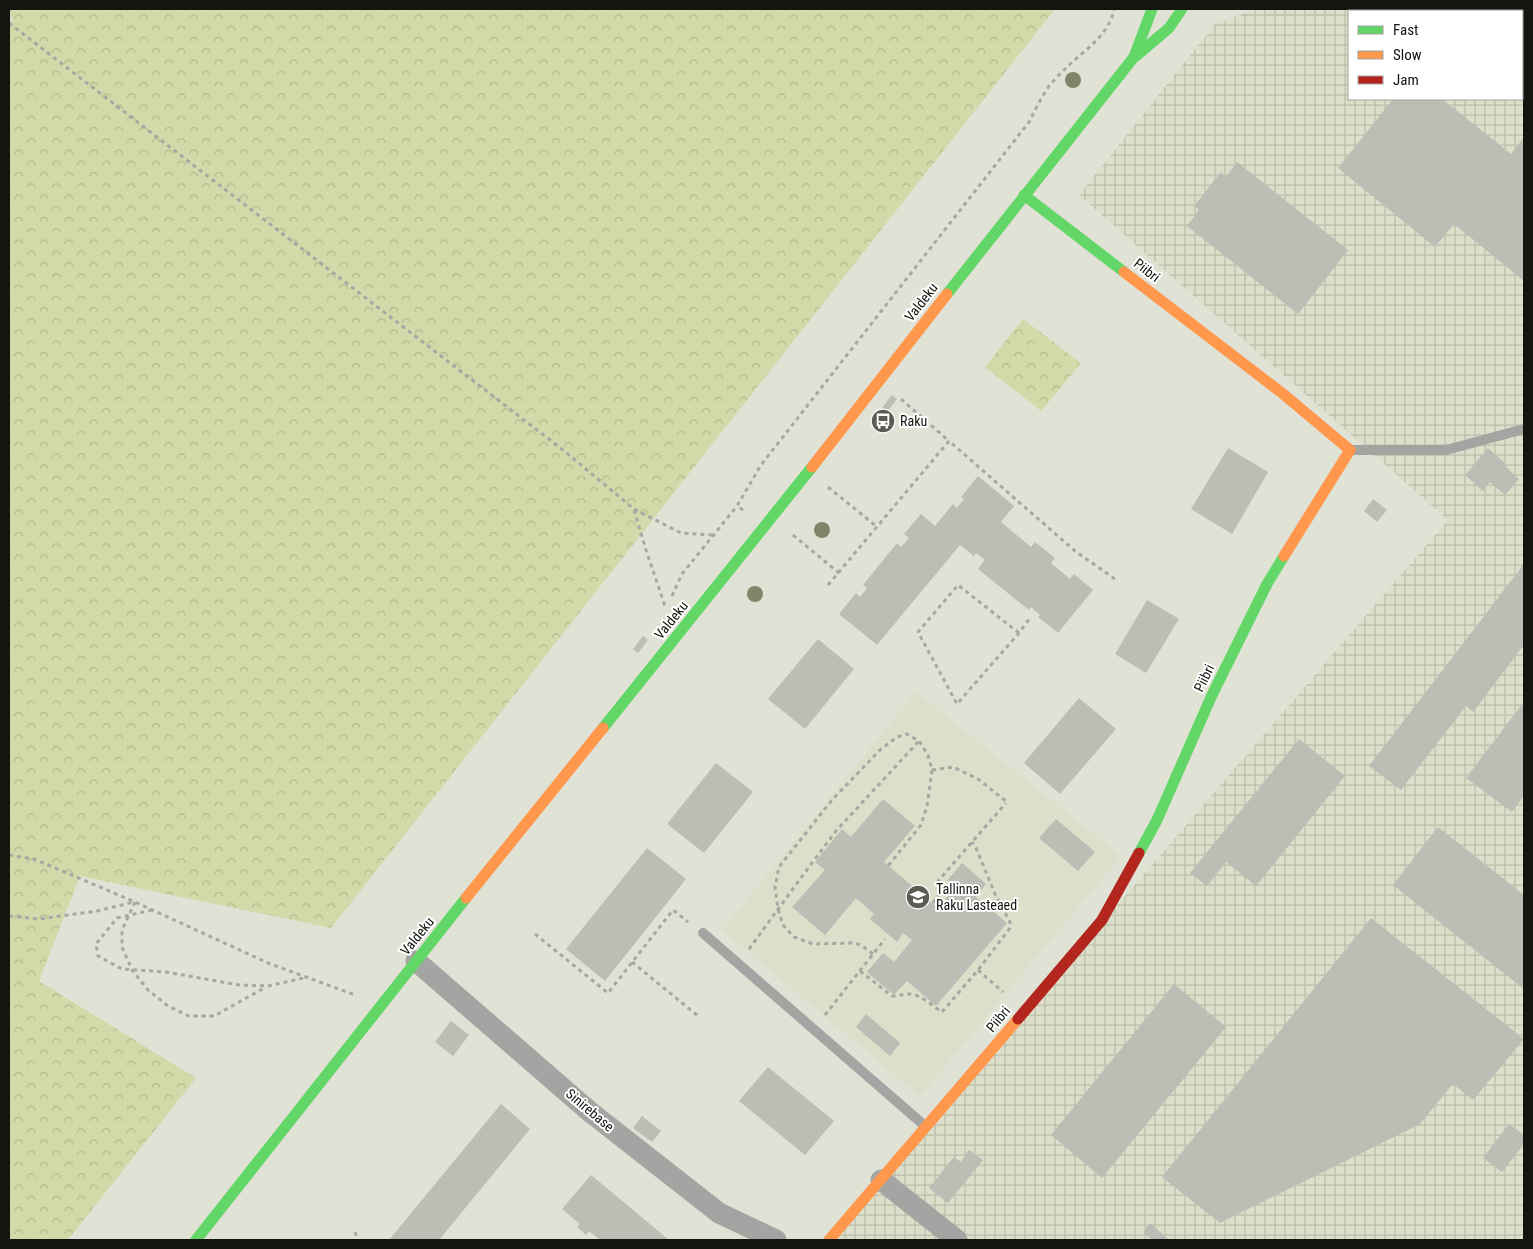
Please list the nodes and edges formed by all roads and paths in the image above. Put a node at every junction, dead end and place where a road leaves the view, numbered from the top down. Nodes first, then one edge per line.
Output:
1 (1114, 9) edge
2 (1151, 9) edge
3 (1182, 9) edge
4 (9, 23) edge
5 (1134, 57) junction
6 (1024, 195) junction
7 (901, 398) dead end
8 (1524, 429) edge
9 (949, 441) junction
10 (1350, 450) junction
11 (826, 485) dead end
12 (634, 509) junction
13 (744, 511) dead end
14 (876, 526) junction
15 (789, 532) dead end
16 (712, 535) dead end
17 (839, 573) junction
18 (1115, 579) dead end
19 (828, 585) dead end
20 (666, 610) dead end
21 (1030, 618) dead end
22 (1020, 633) junction
23 (919, 741) junction
24 (932, 770) junction
25 (972, 842) junction
26 (9, 855) edge
27 (888, 866) dead end
28 (135, 902) junction
29 (932, 903) dead end
30 (778, 909) junction
31 (153, 910) junction
32 (9, 916) edge
33 (128, 916) junction
34 (703, 933) joint
35 (535, 934) dead end
36 (885, 939) dead end
37 (873, 954) junction
38 (416, 961) junction
39 (632, 962) junction
40 (738, 964) junction
41 (132, 970) junction
42 (978, 970) junction
43 (860, 971) junction
44 (308, 977) junction
45 (268, 986) junction
46 (380, 1006) junction
47 (1025, 1010) junction
48 (698, 1016) dead end
49 (813, 1029) junction
50 (927, 1127) junction
51 (881, 1180) junction
52 (355, 1232) dead end
53 (196, 1240) edge
54 (358, 1240) edge
55 (776, 1240) edge
56 (829, 1240) edge
57 (957, 1240) edge

1 - 13 path
2 - 5 street, Valdeku
3 - 5 street
4 - 12 path
5 - 6 street, Valdeku
6 - 10 street, Piibri
6 - 38 street, Valdeku
7 - 9 path
8 - 10 lane
9 - 14 path
9 - 18 path
10 - 47 street, Piibri
11 - 14 path
12 - 16 path
12 - 20 path
14 - 17 path
15 - 17 path
17 - 19 path
21 - 22 path
22 - 22 path
23 - 24 path
23 - 30 path
23 - 30 path
24 - 25 path
24 - 27 path
25 - 29 path
25 - 42 path
26 - 28 path
28 - 31 path
28 - 32 path
28 - 33 path
30 - 37 path
30 - 40 path
31 - 33 path
31 - 44 path
33 - 41 path
33 - 41 path
34 - 39 path
34 - 40 lane
35 - 39 path
36 - 37 path
37 - 43 path
38 - 46 street, Valdeku
38 - 55 street, Sinirebase
39 - 48 path
40 - 49 lane
41 - 45 path
41 - 45 path
42 - 43 path
42 - 47 path
43 - 49 path
44 - 45 path
44 - 46 path
46 - 53 street, Valdeku
47 - 50 street, Piibri
49 - 50 lane
50 - 51 street, Piibri
51 - 56 street, Piibri
51 - 57 street
52 - 54 path

